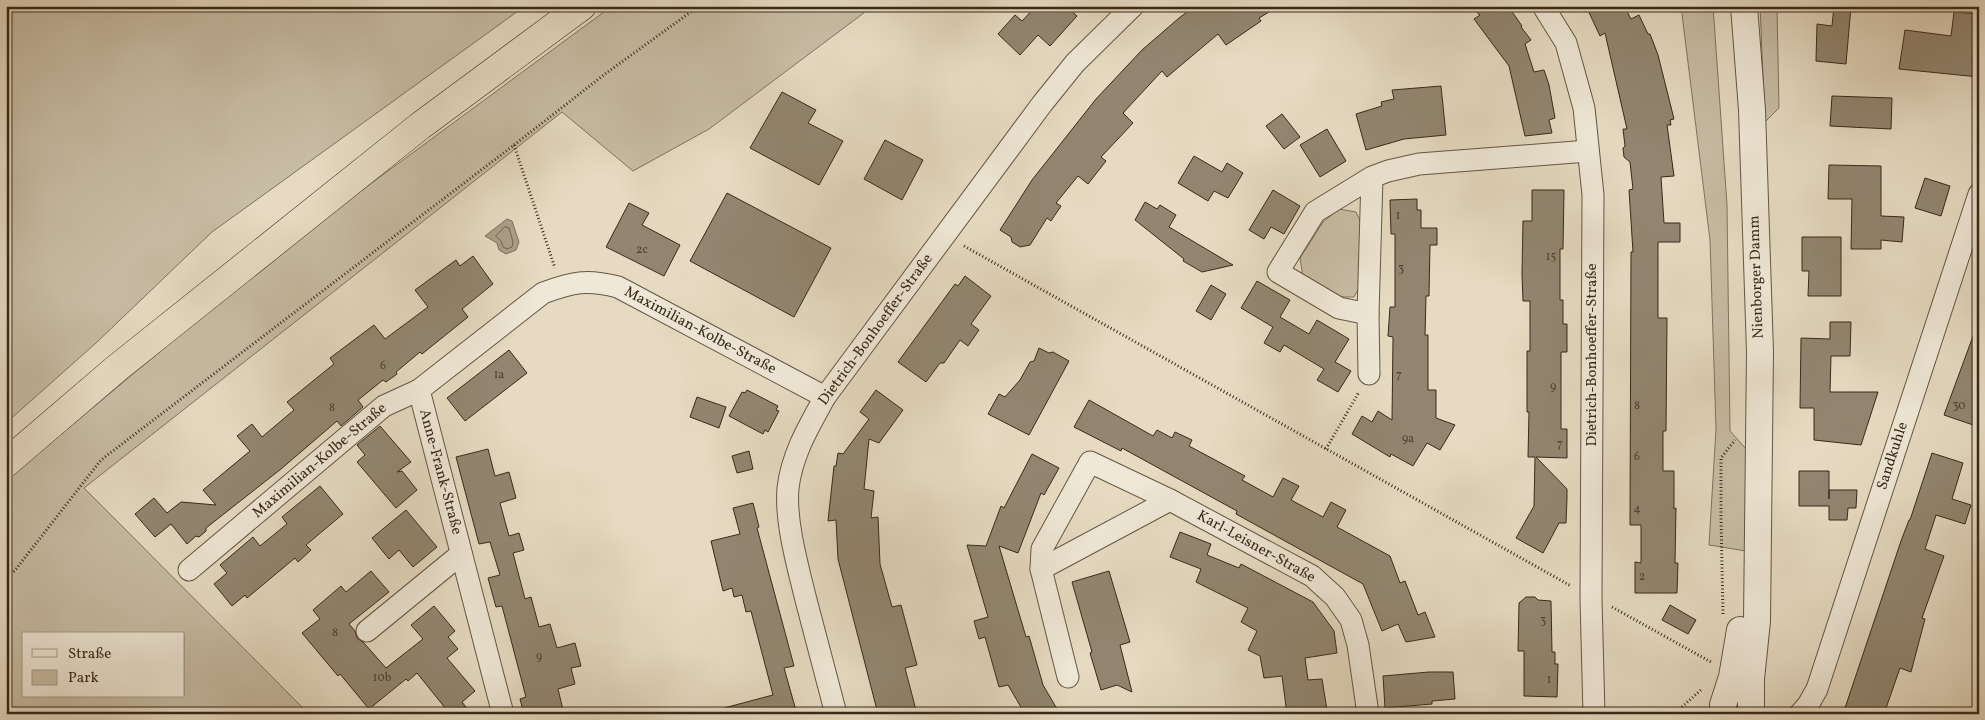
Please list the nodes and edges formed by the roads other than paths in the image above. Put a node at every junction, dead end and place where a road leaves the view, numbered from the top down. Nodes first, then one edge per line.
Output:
1 (582, 6) edge
2 (1133, 6) edge
3 (1543, 6) edge
4 (1744, 6) edge
5 (1588, 150) junction
6 (1372, 177) junction
7 (1979, 194) edge
8 (1368, 314) junction
9 (1369, 374) road end
10 (419, 390) junction
11 (825, 397) junction
12 (6, 463) edge
13 (1170, 500) junction
14 (1759, 549) junction
15 (461, 554) junction
16 (1041, 569) junction
17 (190, 570) dead end
18 (367, 631) dead end
19 (1068, 677) dead end
20 (1710, 702) edge
21 (1756, 710) edge
22 (503, 714) edge
23 (836, 714) edge
24 (1368, 714) edge
25 (1594, 714) edge
26 (1800, 714) edge

1 - 12 highway
2 - 11 street, Dietrich-Bonhoeffer-Straße
3 - 5 street, Dietrich-Bonhoeffer-Straße
4 - 14 street, Nienborger Damm
5 - 6 street
5 - 25 street, Dietrich-Bonhoeffer-Straße
6 - 8 street
6 - 8 street
7 - 26 street, Sandkuhle
8 - 9 street
10 - 11 street, Maximilian-Kolbe-Straße
10 - 15 street, Anne-Frank-Straße
10 - 17 street, Maximilian-Kolbe-Straße
11 - 23 street, Dietrich-Bonhoeffer-Straße
13 - 16 street
13 - 16 street, Karl-Leisner-Straße
13 - 24 street, Karl-Leisner-Straße
14 - 20 street, Nienborger Damm
14 - 21 street, Nienborger Damm
15 - 18 street, Anne-Frank-Straße
15 - 22 street, Anne-Frank-Straße
16 - 19 street, Karl-Leisner-Straße
20 - 21 street

